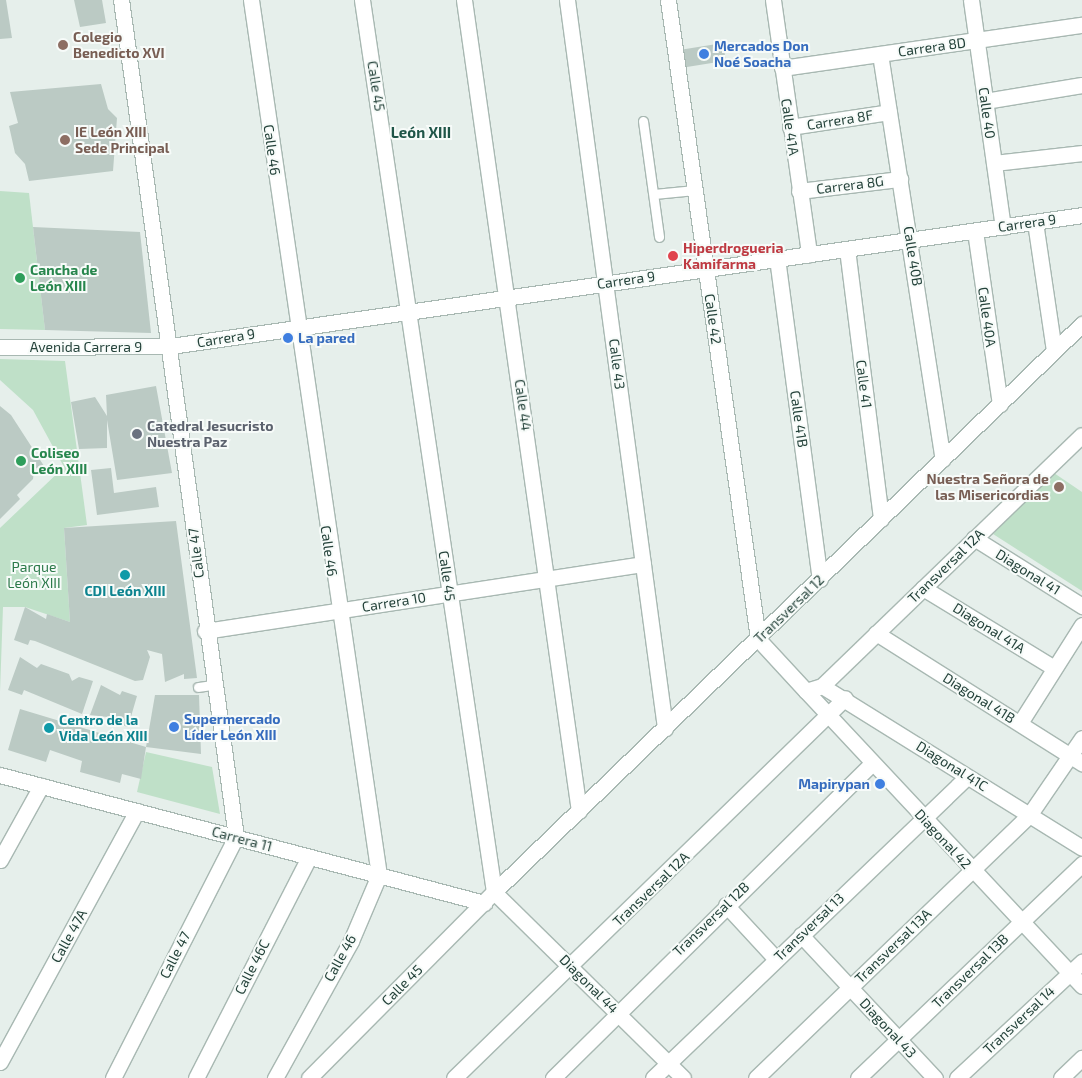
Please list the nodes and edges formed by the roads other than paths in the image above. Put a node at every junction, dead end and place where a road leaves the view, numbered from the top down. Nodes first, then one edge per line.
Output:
1 (122, 0) edge
2 (251, 0) edge
3 (362, 0) edge
4 (464, 0) edge
5 (567, 0) edge
6 (668, 0) edge
7 (773, 0) edge
8 (971, 0) edge
9 (1082, 25) edge
10 (977, 41) junction
11 (880, 54) junction
12 (782, 68) junction
13 (1082, 84) edge
14 (985, 101) junction
15 (890, 112) junction
16 (643, 121) dead end
17 (790, 127) junction
18 (1082, 153) edge
19 (994, 163) junction
20 (900, 179) junction
21 (695, 190) junction
22 (800, 191) junction
23 (654, 194) junction
24 (1082, 215) edge
25 (1036, 222) junction
26 (1003, 227) junction
27 (975, 231) junction
28 (659, 237) dead end
29 (910, 240) junction
30 (847, 249) junction
31 (809, 254) junction
32 (778, 258) junction
33 (706, 268) junction
34 (606, 282) junction
35 (508, 296) junction
36 (410, 310) junction
37 (1082, 324) edge
38 (296, 326) junction
39 (171, 346) junction
40 (0, 347) edge
41 (1054, 351) junction
42 (1000, 404) junction
43 (1082, 435) edge
44 (943, 459) junction
45 (881, 519) junction
46 (974, 538) junction
47 (642, 564) junction
48 (548, 578) junction
49 (820, 579) junction
50 (923, 588) junction
51 (449, 593) junction
52 (1082, 606) edge
53 (338, 610) junction
54 (1082, 624) edge
55 (205, 631) junction
56 (876, 634) junction
57 (758, 639) junction
58 (1054, 668) junction
59 (822, 686) junction
60 (806, 692) junction
61 (845, 698) junction
62 (828, 716) junction
63 (1020, 723) junction
64 (665, 728) junction
65 (1082, 738) edge
66 (1076, 759) edge
67 (872, 763) junction
68 (0, 775) edge
69 (967, 777) junction
70 (41, 786) junction
71 (137, 811) junction
72 (579, 811) junction
73 (1030, 814) junction
74 (924, 818) junction
75 (236, 837) junction
76 (1082, 848) edge
77 (309, 857) junction
78 (0, 860) edge
79 (1082, 864) edge
80 (972, 869) junction
81 (379, 875) junction
82 (494, 892) junction
83 (484, 903) junction
84 (726, 905) junction
85 (1022, 922) junction
86 (800, 935) junction
87 (776, 959) junction
88 (1082, 962) edge
89 (572, 966) junction
90 (1070, 973) junction
91 (1082, 986) edge
92 (850, 987) junction
93 (616, 1011) junction
94 (899, 1040) junction
95 (1082, 1058) edge
96 (0, 1062) edge
97 (668, 1062) junction
98 (112, 1078) edge
99 (196, 1078) edge
100 (275, 1078) edge
101 (309, 1078) edge
102 (454, 1078) edge
103 (553, 1078) edge
104 (652, 1078) edge
105 (683, 1078) edge
106 (756, 1078) edge
107 (858, 1078) edge
108 (935, 1078) edge
109 (957, 1078) edge
110 (1061, 1078) edge

1 - 39 street, Calle 47
2 - 38 street, Calle 46
3 - 36 street, Calle 45
4 - 35 street, Calle 44
5 - 34 street, Calle 43
6 - 21 street, Calle 42
7 - 12 street, Calle 41A
8 - 10 street, Calle 40
9 - 10 street, Carrera 8D
10 - 11 street, Carrera 8D
10 - 14 street, Calle 40
11 - 12 street, Carrera 8D
11 - 15 street, Calle 40B
12 - 17 street, Calle 41A
13 - 14 street
14 - 19 street, Calle 40
15 - 17 street, Carrera 8F
15 - 20 street, Calle 40B
16 - 23 lane
17 - 22 street, Calle 41A
18 - 19 street
19 - 26 street, Calle 40
20 - 22 street, Carrera 8G
20 - 29 street, Calle 40B
21 - 23 lane
21 - 33 street, Calle 42
22 - 31 street, Calle 41A
23 - 28 lane
24 - 25 street, Carrera 9
25 - 26 street, Carrera 9
25 - 41 street
26 - 27 street, Carrera 9
27 - 29 street, Carrera 9
27 - 42 street, Calle 40A
29 - 30 street, Carrera 9
29 - 44 street, Calle 40B
30 - 31 street, Carrera 9
30 - 45 street, Calle 41
31 - 32 street, Carrera 9
32 - 33 street, Carrera 9
32 - 49 street, Calle 41B
33 - 34 street, Carrera 9
33 - 57 street, Calle 42
34 - 35 street, Carrera 9
34 - 47 street, Calle 43
35 - 36 street, Carrera 9
35 - 48 street, Calle 44
36 - 38 street, Carrera 9
36 - 51 street, Calle 45
37 - 41 street, Transversal 12
38 - 39 street, Carrera 9
38 - 53 street, Calle 46
39 - 40 street, Avenida Carrera 9
39 - 55 street, Calle 47
41 - 42 street, Transversal 12
42 - 44 street, Transversal 12
43 - 46 street, Transversal 12A
44 - 45 street, Transversal 12
45 - 49 street, Transversal 12
46 - 50 street, Transversal 12A
46 - 52 street, Diagonal 41
47 - 48 street, Carrera 10
47 - 64 street, Calle 43
48 - 51 street, Carrera 10
48 - 72 street, Calle 44
49 - 57 street, Transversal 12
50 - 56 street, Transversal 12A
50 - 58 street, Diagonal 41A
51 - 53 street, Carrera 10
51 - 82 street, Calle 45
53 - 55 street, Carrera 10
53 - 81 street, Calle 46
54 - 58 street
55 - 75 street, Calle 47
56 - 59 street, Transversal 12A
56 - 63 street, Diagonal 41B
57 - 60 street
57 - 64 street, Transversal 12
58 - 63 street
59 - 60 street, Transversal 12A
59 - 61 street, Diagonal 41C
60 - 62 street, Diagonal 42
61 - 62 street, Transversal 12A
61 - 69 street, Diagonal 41C
62 - 67 street, Diagonal 42
62 - 89 street, Transversal 12A
63 - 66 street, Diagonal 41B
64 - 72 street, Transversal 12
65 - 66 street
66 - 73 street
67 - 74 street, Diagonal 42
67 - 84 street, Transversal 12B
68 - 70 street, Carrera 11
69 - 73 street, Diagonal 41C
69 - 74 street, Transversal 13
70 - 71 street, Carrera 11
70 - 78 street
71 - 75 street, Carrera 11
71 - 96 street, Calle 47A
72 - 82 street, Transversal 12
73 - 76 street, Diagonal 41C
73 - 80 street, Transversal 13A
74 - 80 street, Diagonal 42
74 - 86 street, Transversal 13
75 - 77 street, Carrera 11
75 - 98 street, Calle 47
77 - 81 street, Carrera 11
77 - 99 street, Calle 46C
79 - 85 street, Transversal 13B
80 - 85 street, Diagonal 42
80 - 92 street, Transversal 13A
81 - 83 street, Carrera 11
81 - 100 street, Calle 46
82 - 83 street, Calle 45
82 - 89 street, Diagonal 44
83 - 101 street, Calle 45
84 - 87 street
84 - 93 street, Transversal 12B
85 - 90 street, Diagonal 42
85 - 94 street, Transversal 13B
86 - 87 street, Transversal 13
86 - 92 street, Diagonal 43
87 - 97 street, Transversal 13
88 - 90 street, Transversal 14
89 - 93 street, Diagonal 44
89 - 102 street, Transversal 12A
90 - 91 street, Diagonal 42
90 - 109 street, Transversal 14
92 - 94 street, Diagonal 43
92 - 106 street, Transversal 13A
93 - 97 street, Diagonal 44
93 - 103 street, Transversal 12B
94 - 107 street, Transversal 13B
94 - 108 street, Diagonal 43
95 - 110 street
97 - 104 street, Transversal 13
97 - 105 street, Diagonal 44

